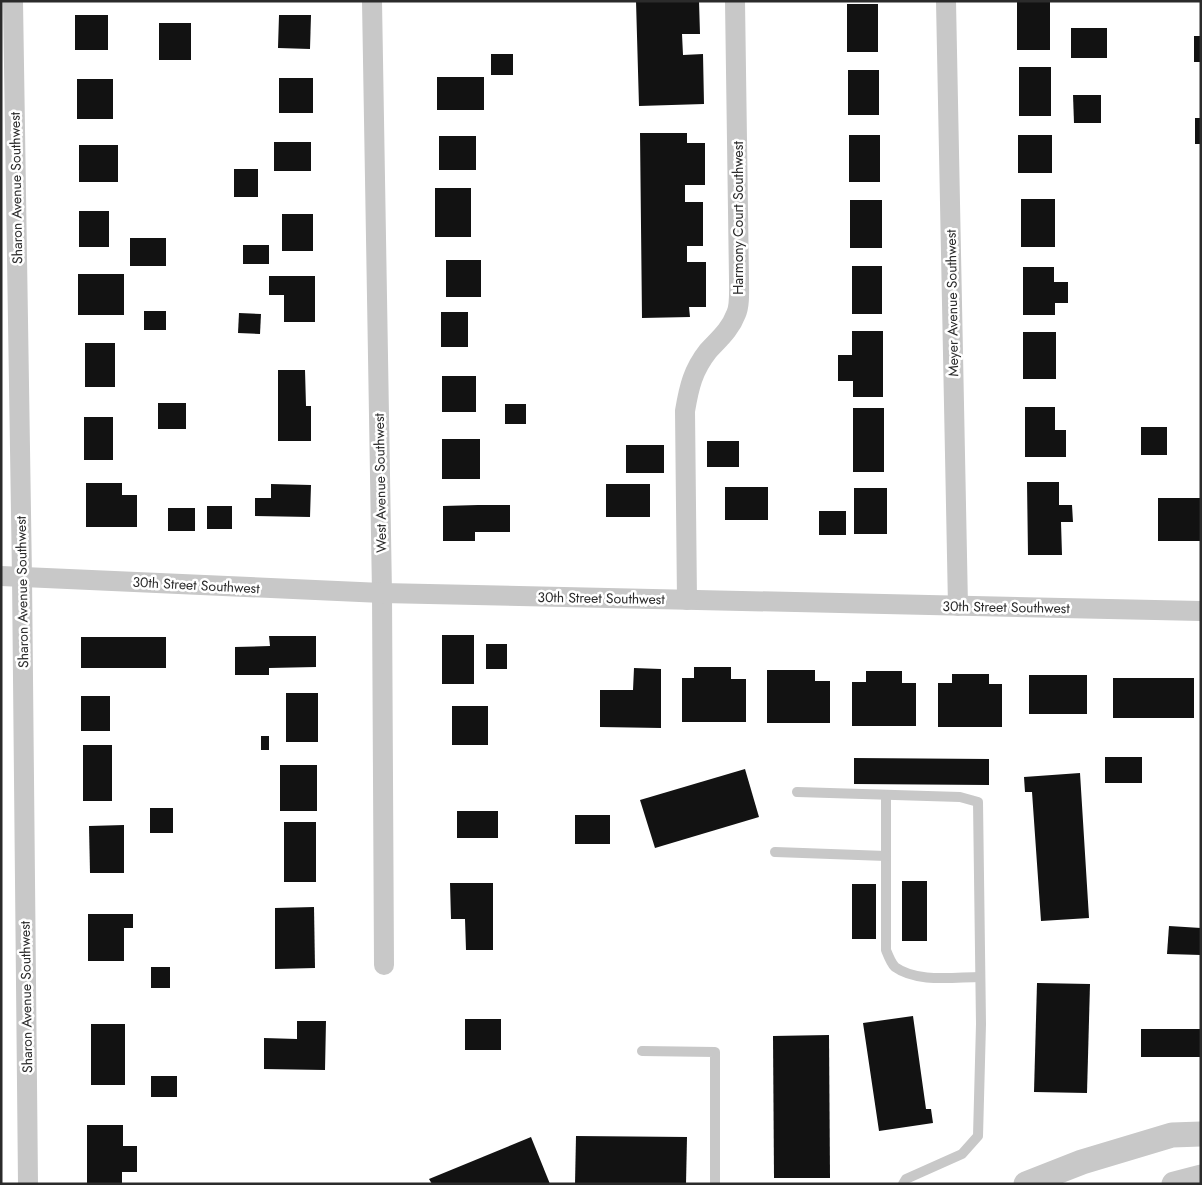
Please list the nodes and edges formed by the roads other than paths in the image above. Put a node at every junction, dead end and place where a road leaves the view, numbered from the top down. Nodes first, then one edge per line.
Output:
1 (13, 1) edge
2 (372, 1) edge
3 (735, 1) edge
4 (946, 1) edge
5 (1, 576) edge
6 (22, 577) junction
7 (382, 593) junction
8 (687, 600) junction
9 (958, 606) junction
10 (1201, 611) edge
11 (797, 792) dead end
12 (886, 795) junction
13 (776, 852) dead end
14 (886, 856) junction
15 (384, 965) dead end
16 (980, 977) junction
17 (642, 1051) dead end
18 (1201, 1134) edge
19 (1201, 1177) edge
20 (28, 1184) edge
21 (715, 1184) edge
22 (903, 1184) edge
23 (1026, 1184) edge
24 (1174, 1184) edge

1 - 6 street, Sharon Avenue Southwest
2 - 7 street, West Avenue Southwest
3 - 8 street, Harmony Court Southwest
4 - 9 street, Meyer Avenue Southwest
5 - 6 street, 30th Street Southwest
6 - 7 street, 30th Street Southwest
6 - 20 street, Sharon Avenue Southwest
7 - 8 street, 30th Street Southwest
7 - 15 street, West Avenue Southwest
8 - 9 street, 30th Street Southwest
9 - 10 street, 30th Street Southwest
11 - 12 lane
12 - 14 lane
12 - 16 lane
13 - 14 lane
14 - 16 lane
16 - 22 lane
17 - 21 lane
18 - 23 street
19 - 24 street

